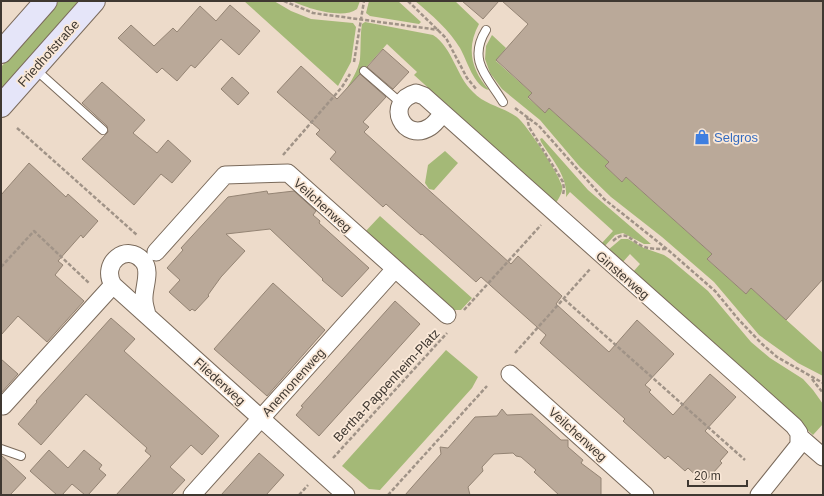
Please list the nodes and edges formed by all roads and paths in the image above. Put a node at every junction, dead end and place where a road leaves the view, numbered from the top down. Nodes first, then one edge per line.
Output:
1 (46, 1) edge
2 (94, 1) edge
3 (284, 1) edge
4 (364, 1) edge
5 (408, 1) edge
6 (360, 18) junction
7 (439, 30) junction
8 (486, 30) dead end
9 (1, 52) edge
10 (354, 65) dead end
11 (35, 68) junction
12 (351, 70) dead end
13 (364, 71) dead end
14 (503, 102) junction
15 (401, 103) junction
16 (1, 106) edge
17 (443, 113) junction
18 (527, 116) junction
19 (17, 128) dead end
20 (103, 130) dead end
21 (267, 174) junction
22 (553, 212) junction
23 (667, 249) junction
24 (156, 252) joint
25 (602, 256) junction
26 (1, 267) edge
27 (395, 270) junction
28 (108, 290) junction
29 (564, 299) junction
30 (147, 315) junction
31 (453, 319) junction
32 (515, 354) dead end
33 (510, 374) dead end
34 (812, 378) junction
35 (823, 383) edge
36 (487, 386) dead end
37 (823, 393) edge
38 (3, 406) dead end
39 (261, 418) junction
40 (801, 438) junction
41 (1, 449) edge
42 (21, 456) dead end
43 (823, 457) edge
44 (745, 460) dead end
45 (320, 472) junction
46 (192, 495) edge
47 (346, 495) edge
48 (388, 495) edge
49 (645, 495) edge
50 (759, 495) edge

1 - 9 main road
2 - 11 main road, Friedhofstraße
3 - 6 path
4 - 6 path
5 - 7 path
6 - 7 path
6 - 10 path
7 - 14 path
8 - 14 lane
11 - 16 main road, Friedhofstraße
11 - 20 lane
12 - 21 path
13 - 15 lane
14 - 18 path
15 - 17 street, Ginsterweg
15 - 17 street
17 - 22 street, Ginsterweg
18 - 22 path, Bertha-Pappenheim-Platz
18 - 23 path
19 - 24 path
21 - 24 street, Veilchenweg
21 - 27 street, Veilchenweg
22 - 25 street, Ginsterweg
22 - 31 path, Bertha-Pappenheim-Platz
23 - 25 path
23 - 34 path
25 - 29 path
25 - 40 street, Ginsterweg
26 - 28 path
27 - 31 street, Veilchenweg
27 - 39 street, Anemonenweg
28 - 30 street, Fliederweg
28 - 30 street
28 - 38 street
29 - 32 path
29 - 44 path
30 - 39 street, Fliederweg
31 - 45 path, Bertha-Pappenheim-Platz
33 - 49 street, Veilchenweg
34 - 35 path
34 - 37 path
36 - 48 path
39 - 45 street, Fliederweg
39 - 46 street, Anemonenweg
40 - 43 street, Ginsterweg
40 - 50 street
41 - 42 lane
45 - 47 street, Fliederweg

